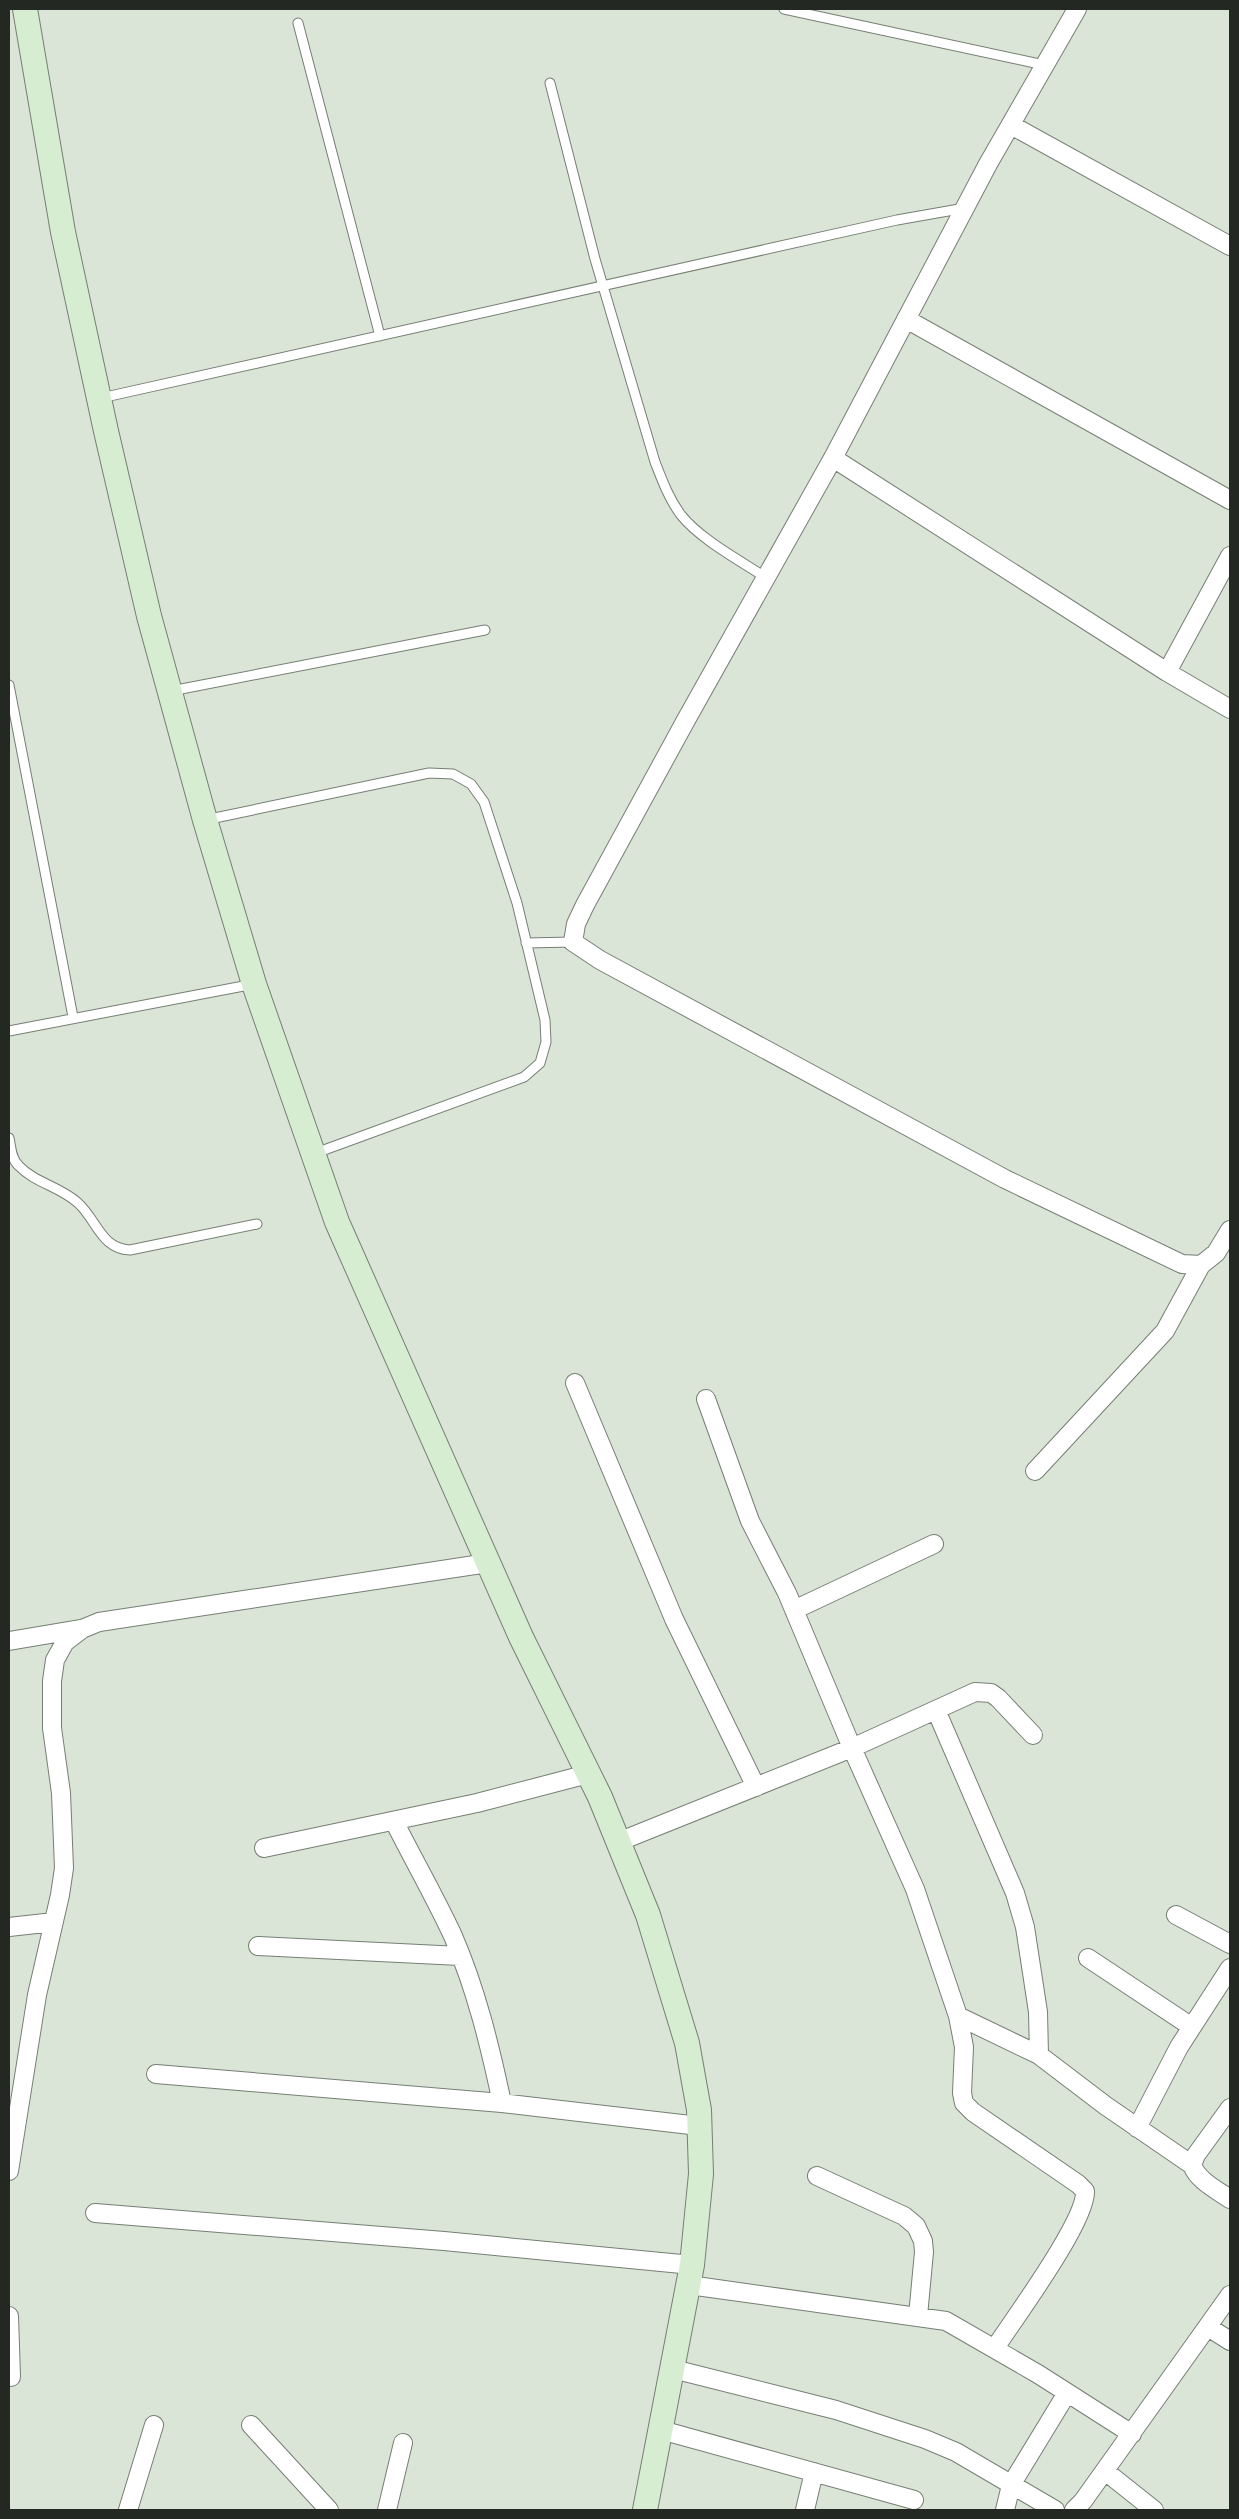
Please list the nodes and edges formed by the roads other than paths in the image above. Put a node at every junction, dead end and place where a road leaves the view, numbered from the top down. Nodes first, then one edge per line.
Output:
1 (25, 9) edge
2 (784, 9) edge
3 (1076, 9) edge
4 (298, 24) dead end
5 (1044, 65) junction
6 (550, 83) dead end
7 (1011, 125) junction
8 (966, 208) junction
9 (1230, 246) edge
10 (603, 287) junction
11 (906, 319) junction
12 (380, 336) junction
13 (98, 398) junction
14 (833, 458) junction
15 (1230, 500) edge
16 (1230, 556) edge
17 (765, 577) junction
18 (485, 630) dead end
19 (1167, 672) junction
20 (9, 685) edge
21 (170, 692) junction
22 (1230, 709) edge
23 (205, 820) junction
24 (573, 942) junction
25 (526, 943) junction
26 (254, 984) junction
27 (73, 1017) junction
28 (9, 1031) edge
29 (9, 1138) edge
30 (313, 1154) junction
31 (257, 1224) dead end
32 (1230, 1230) edge
33 (1201, 1265) junction
34 (575, 1383) dead end
35 (706, 1399) dead end
36 (1035, 1471) dead end
37 (934, 1544) dead end
38 (488, 1563) junction
39 (794, 1610) junction
40 (82, 1629) junction
41 (9, 1641) edge
42 (936, 1710) junction
43 (1033, 1735) dead end
44 (852, 1748) junction
45 (588, 1774) junction
46 (756, 1787) junction
47 (394, 1821) junction
48 (618, 1842) junction
49 (264, 1848) dead end
50 (1176, 1915) dead end
51 (54, 1922) junction
52 (9, 1926) edge
53 (1230, 1944) edge
54 (258, 1946) dead end
55 (460, 1956) junction
56 (1088, 1958) dead end
57 (1230, 1968) edge
58 (958, 2016) junction
59 (1192, 2027) junction
60 (1039, 2055) junction
61 (156, 2074) dead end
62 (502, 2103) junction
63 (1230, 2108) edge
64 (699, 2126) junction
65 (1137, 2128) junction
66 (1192, 2165) junction
67 (9, 2171) edge
68 (817, 2176) dead end
69 (1230, 2199) edge
70 (95, 2213) dead end
71 (691, 2275) junction
72 (1230, 2295) edge
73 (9, 2316) edge
74 (918, 2316) junction
75 (1208, 2327) junction
76 (1230, 2341) edge
77 (995, 2348) junction
78 (673, 2369) junction
79 (11, 2377) dead end
80 (1067, 2393) junction
81 (154, 2424) dead end
82 (251, 2425) dead end
83 (661, 2430) junction
84 (1132, 2434) junction
85 (403, 2443) dead end
86 (1105, 2471) junction
87 (814, 2472) junction
88 (1011, 2485) junction
89 (914, 2500) dead end
90 (128, 2510) edge
91 (329, 2510) edge
92 (387, 2510) edge
93 (645, 2510) edge
94 (805, 2510) edge
95 (1005, 2510) edge
96 (1054, 2510) edge
97 (1074, 2510) edge
98 (1154, 2510) edge

1 - 13 street
2 - 5 lane
3 - 5 street
4 - 12 lane
5 - 7 street
6 - 10 lane
7 - 8 street
7 - 9 street
8 - 10 lane
8 - 11 street
10 - 12 lane
10 - 17 lane
11 - 14 street
11 - 15 street
12 - 13 lane
13 - 21 street
14 - 17 street
14 - 19 street
16 - 19 street
17 - 24 street
18 - 21 lane
19 - 22 street
20 - 27 lane
21 - 23 street
23 - 25 lane
23 - 26 street
24 - 25 lane
24 - 33 street
25 - 30 lane
26 - 27 lane
26 - 30 street
27 - 28 lane
29 - 31 lane
30 - 38 street
32 - 33 street
33 - 36 street
34 - 46 street
35 - 39 street
37 - 39 street
38 - 40 street
38 - 45 street
39 - 44 street
40 - 41 street
40 - 51 street
42 - 43 street
42 - 44 street
42 - 60 street
44 - 46 street
44 - 58 street
45 - 47 street
45 - 48 street
46 - 48 street
47 - 49 street
47 - 55 street
48 - 64 street
50 - 53 street
51 - 52 street
51 - 67 street
54 - 55 street
55 - 62 street
56 - 59 street
57 - 59 street
58 - 60 street
58 - 77 street
59 - 65 street
60 - 65 street
61 - 62 street
62 - 64 street
63 - 66 street
64 - 71 street
65 - 66 street
66 - 69 street
68 - 74 street
70 - 71 street
71 - 74 street
71 - 78 street
72 - 75 street
73 - 79 street
74 - 77 street
75 - 76 street
75 - 84 street
77 - 80 street
78 - 83 street
78 - 88 street
80 - 84 street
80 - 88 street
81 - 90 street
82 - 91 street
83 - 87 street
83 - 93 street
84 - 86 street
85 - 92 street
86 - 97 street
86 - 98 street
87 - 89 street
87 - 94 street
88 - 95 street
88 - 96 street

